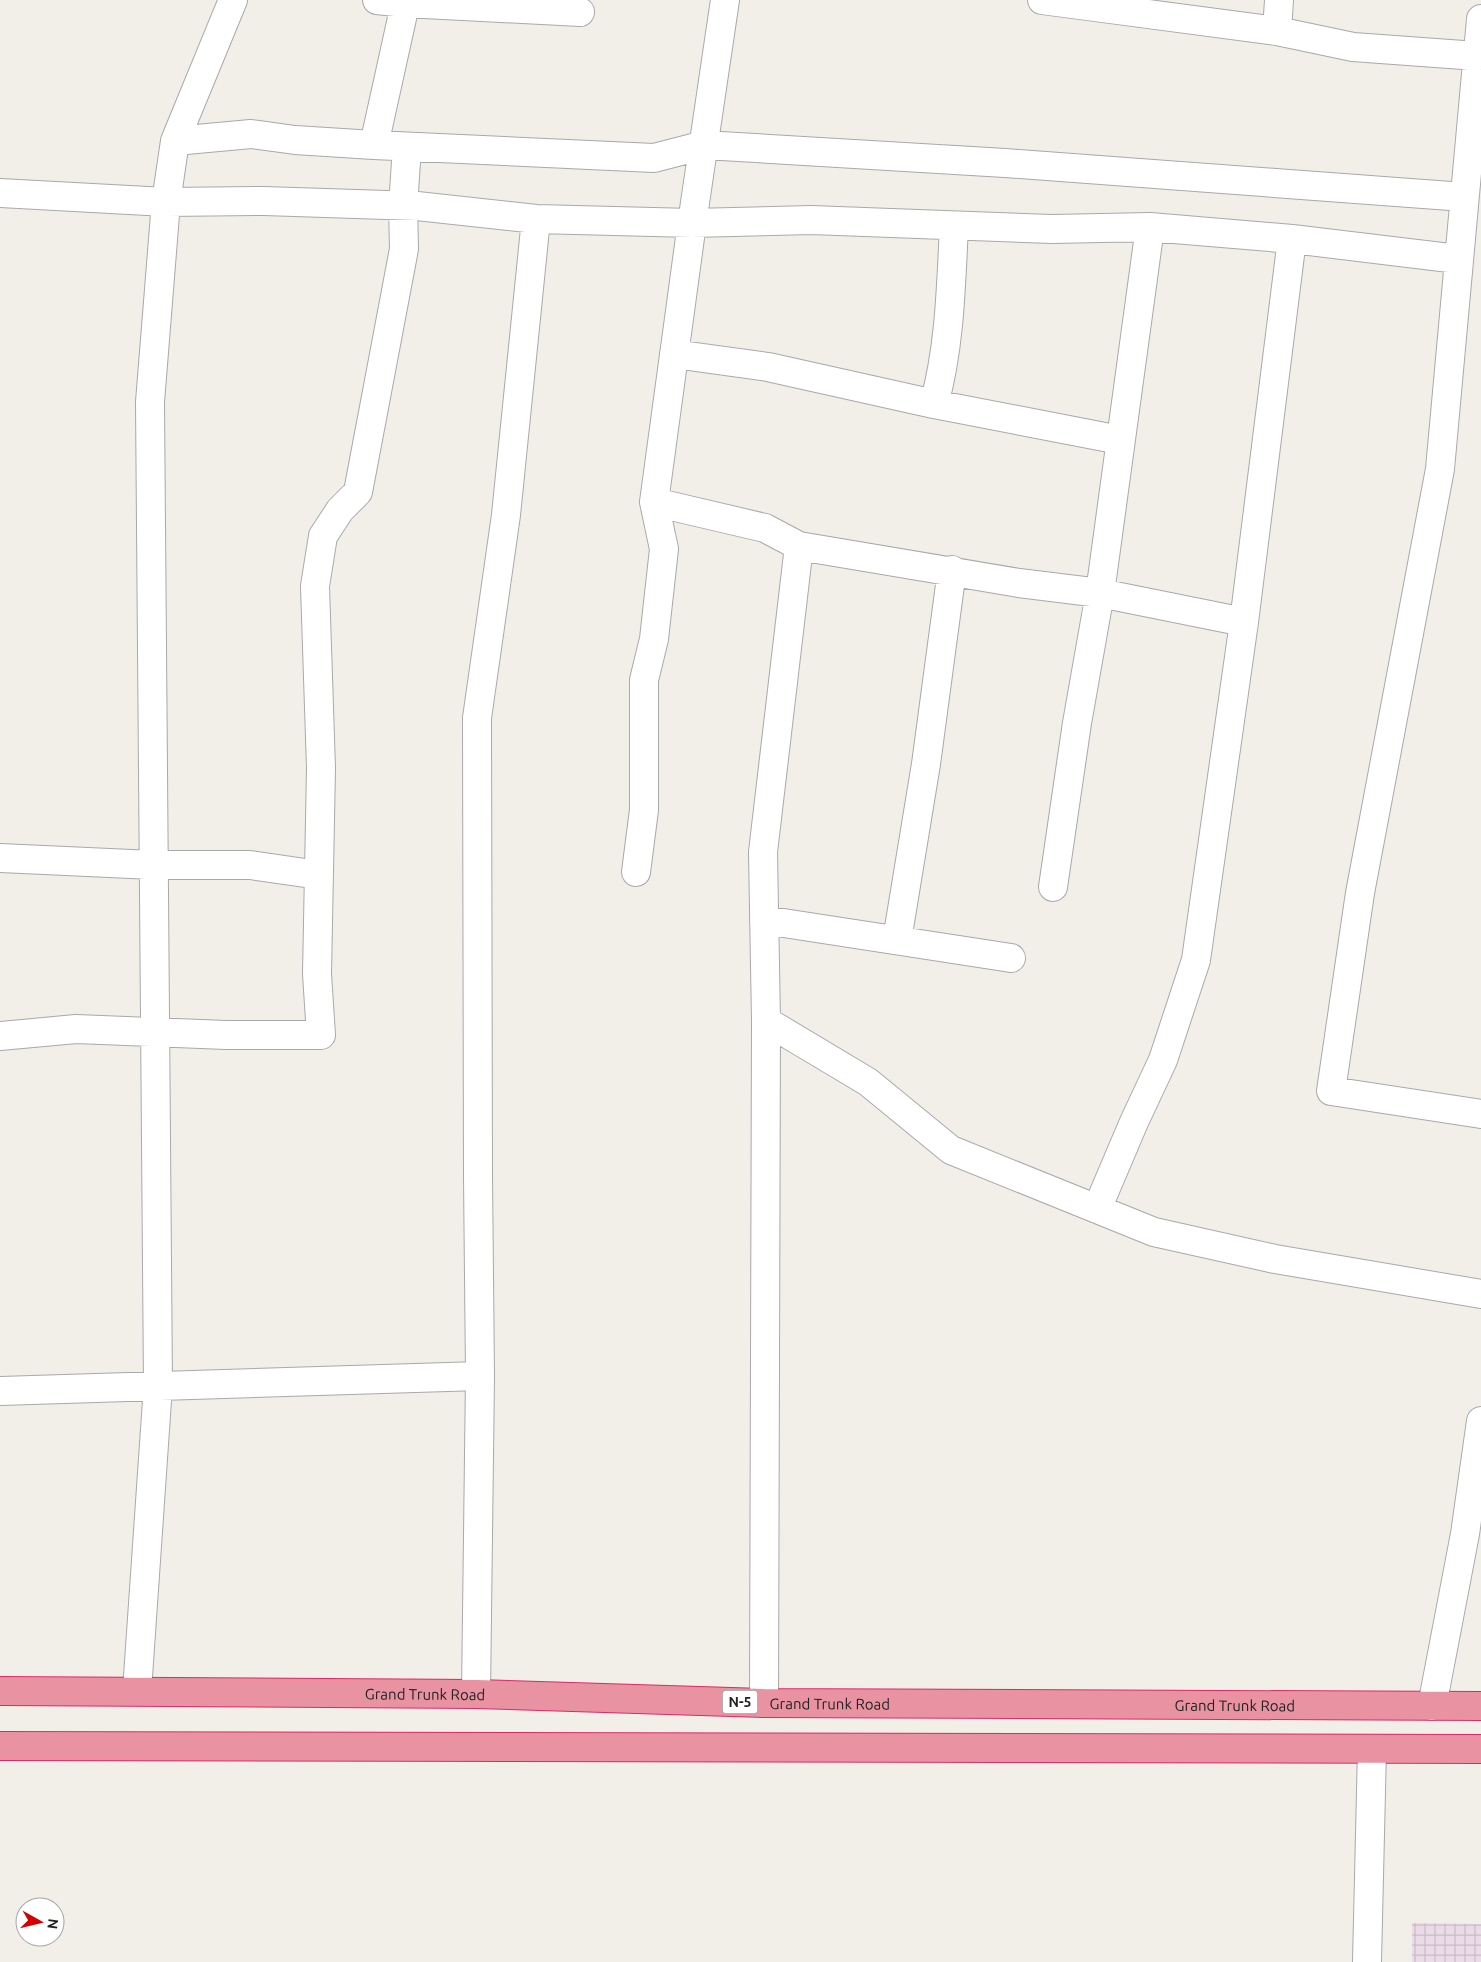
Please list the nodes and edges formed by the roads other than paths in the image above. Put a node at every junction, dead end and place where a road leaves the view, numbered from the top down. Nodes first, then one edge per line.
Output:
1 (233, 0) edge
2 (377, 0) edge
3 (725, 0) edge
4 (1042, 0) edge
5 (1279, 0) edge
6 (405, 2) edge
7 (580, 12) dead end
8 (1481, 19) edge
9 (1277, 30) junction
10 (1477, 56) junction
11 (176, 141) junction
12 (374, 145) junction
13 (704, 145) junction
14 (407, 147) junction
15 (0, 193) edge
16 (1464, 197) junction
17 (166, 202) junction
18 (403, 206) junction
19 (536, 219) junction
20 (692, 223) junction
21 (954, 226) junction
22 (1150, 227) junction
23 (1292, 239) junction
24 (1458, 259) junction
25 (674, 354) junction
26 (934, 404) junction
27 (1120, 440) junction
28 (654, 502) junction
29 (799, 546) junction
30 (952, 570) junction
31 (1100, 592) junction
32 (1244, 622) junction
33 (0, 858) edge
34 (154, 865) junction
35 (636, 872) dead end
36 (319, 875) junction
37 (1053, 887) dead end
38 (764, 920) junction
39 (897, 940) junction
40 (1011, 958) dead end
41 (766, 1021) junction
42 (155, 1033) junction
43 (0, 1036) edge
44 (1481, 1114) edge
45 (1097, 1209) junction
46 (1481, 1294) edge
47 (480, 1376) junction
48 (158, 1386) junction
49 (0, 1390) edge
50 (1481, 1421) edge
51 (0, 1691) edge
52 (137, 1691) junction
53 (476, 1694) junction
54 (764, 1703) junction
55 (1432, 1706) junction
56 (1481, 1706) edge
57 (0, 1746) edge
58 (1372, 1749) junction
59 (1481, 1749) edge
60 (1367, 1962) edge

1 - 11 street
2 - 6 street
3 - 13 street
4 - 9 street
5 - 9 street
6 - 7 street
6 - 12 street
8 - 10 street
9 - 10 street
10 - 16 street
11 - 12 street
11 - 17 street
12 - 14 street
13 - 14 street
13 - 16 street
13 - 20 street
14 - 18 street
15 - 17 street
16 - 24 street
17 - 18 street
17 - 34 street
18 - 19 street
18 - 36 street
19 - 20 street
19 - 47 street
20 - 21 street
20 - 25 street
21 - 22 street
21 - 26 street
22 - 23 street
22 - 27 street
23 - 24 street
23 - 32 street
24 - 44 street
25 - 26 street
25 - 28 street
26 - 27 street
27 - 31 street
28 - 29 street
28 - 35 street
29 - 30 street
29 - 38 street
30 - 31 street
30 - 39 street
31 - 32 street
31 - 37 street
32 - 45 street
33 - 34 street
34 - 36 street
34 - 42 street
36 - 42 street
38 - 39 street
38 - 41 street
39 - 40 street
41 - 45 street
41 - 54 street
42 - 43 street
42 - 48 street
45 - 46 street
47 - 48 street
47 - 53 street
48 - 49 street
48 - 52 street
50 - 55 street
51 - 52 highway, Grand Trunk Road / N-5
52 - 53 highway, Grand Trunk Road / N-5
53 - 54 highway, Grand Trunk Road / N-5
54 - 55 highway, Grand Trunk Road / N-5
55 - 56 highway, Grand Trunk Road / N-5
57 - 58 highway
58 - 59 highway
58 - 60 street

